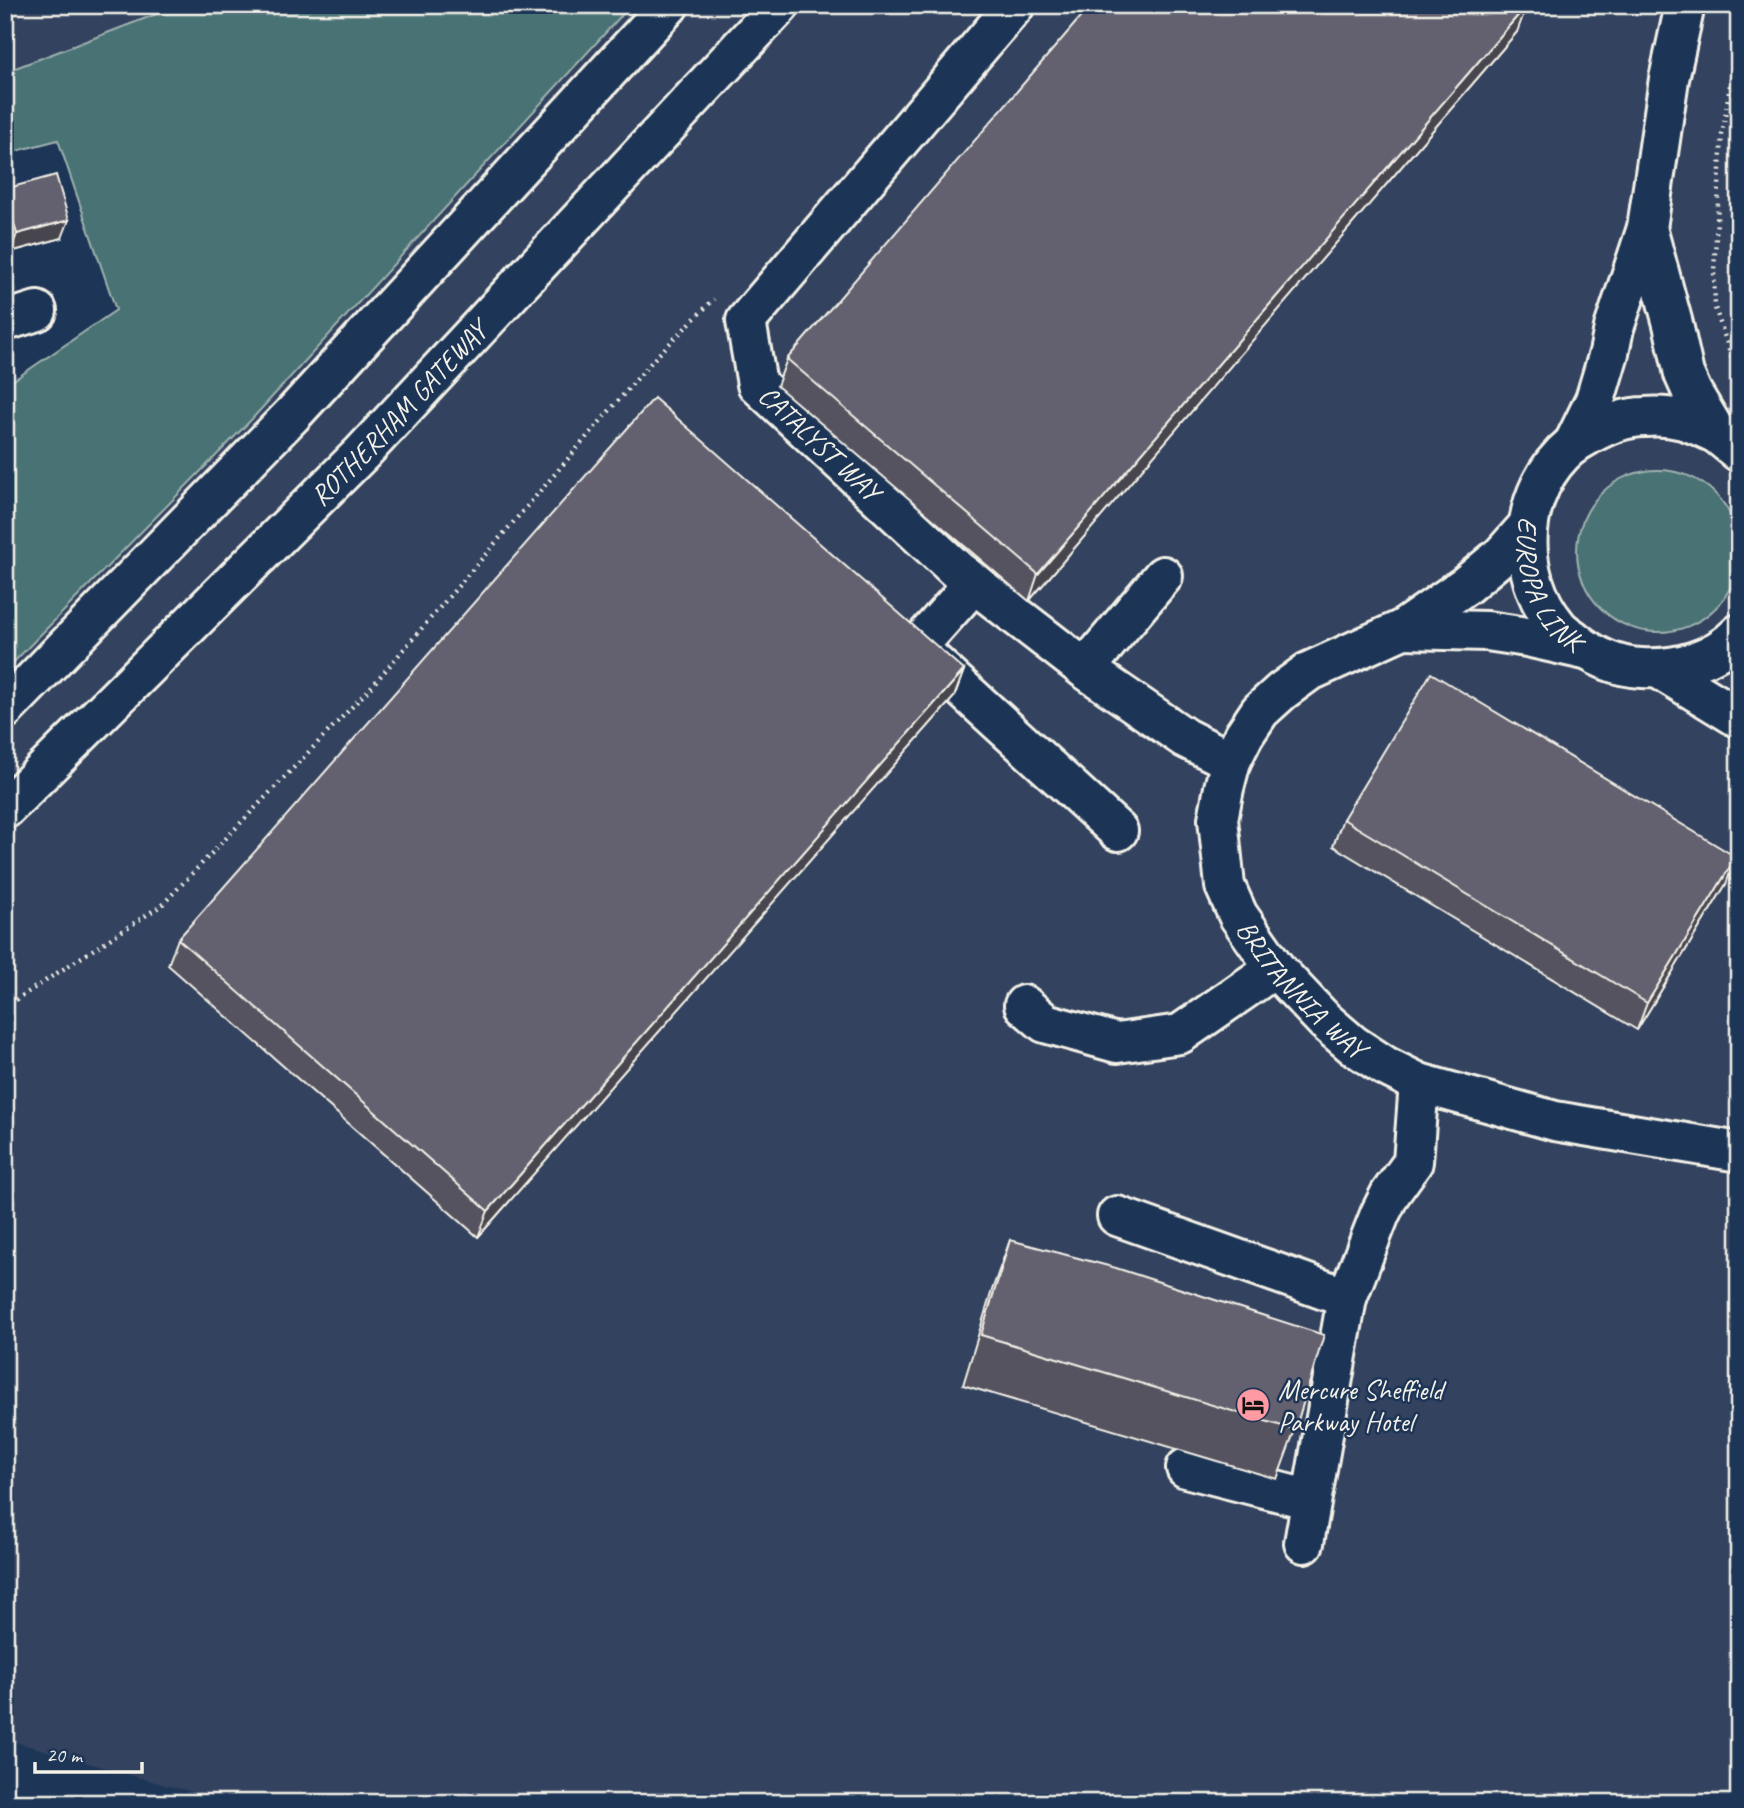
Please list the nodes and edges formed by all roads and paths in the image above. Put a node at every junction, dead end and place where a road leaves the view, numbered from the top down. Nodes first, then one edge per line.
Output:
1 (669, 5) edge
2 (780, 5) edge
3 (1015, 5) edge
4 (1685, 5) edge
5 (1739, 30) edge
6 (1647, 228) junction
7 (746, 321) junction
8 (1739, 372) edge
9 (1728, 443) edge
10 (1573, 445) junction
11 (1527, 527) junction
12 (1163, 576) dead end
13 (974, 583) junction
14 (887, 620) edge
15 (1403, 629) junction
16 (1739, 634) edge
17 (917, 647) junction
18 (1586, 650) junction
19 (1085, 669) junction
20 (1659, 669) junction
21 (5, 709) edge
22 (1739, 718) edge
23 (1231, 761) junction
24 (5, 808) edge
25 (1118, 831) dead end
26 (1275, 968) junction
27 (1024, 1004) dead end
28 (5, 1009) edge
29 (1419, 1083) junction
30 (1739, 1152) edge
31 (1117, 1216) dead end
32 (1347, 1298) junction
33 (1186, 1468) dead end
34 (1311, 1500) junction
35 (1304, 1543) dead end

1 - 21 main road
2 - 24 main road, ROTHERHAM GATEWAY
3 - 7 main road
4 - 6 main road, EUROPA LINK
5 - 8 path
6 - 9 main road, EUROPA LINK
6 - 10 main road, EUROPA LINK
7 - 13 main road, CATALYST WAY
7 - 28 path
9 - 10 main road, EUROPA LINK
10 - 11 main road, EUROPA LINK
11 - 15 main road, BRITANNIA WAY
11 - 18 main road, EUROPA LINK
12 - 19 main road
13 - 17 main road
13 - 19 main road, CATALYST WAY
14 - 17 main road
15 - 18 main road, BRITANNIA WAY
15 - 23 main road, BRITANNIA WAY
16 - 20 main road, EUROPA LINK
17 - 25 main road
18 - 20 main road, EUROPA LINK
19 - 23 main road, CATALYST WAY
20 - 22 main road, EUROPA LINK
23 - 26 main road, BRITANNIA WAY
26 - 27 main road
26 - 29 main road, BRITANNIA WAY
29 - 30 main road, BRITANNIA WAY
29 - 32 main road
31 - 32 main road
32 - 34 main road
33 - 34 main road
34 - 35 main road

